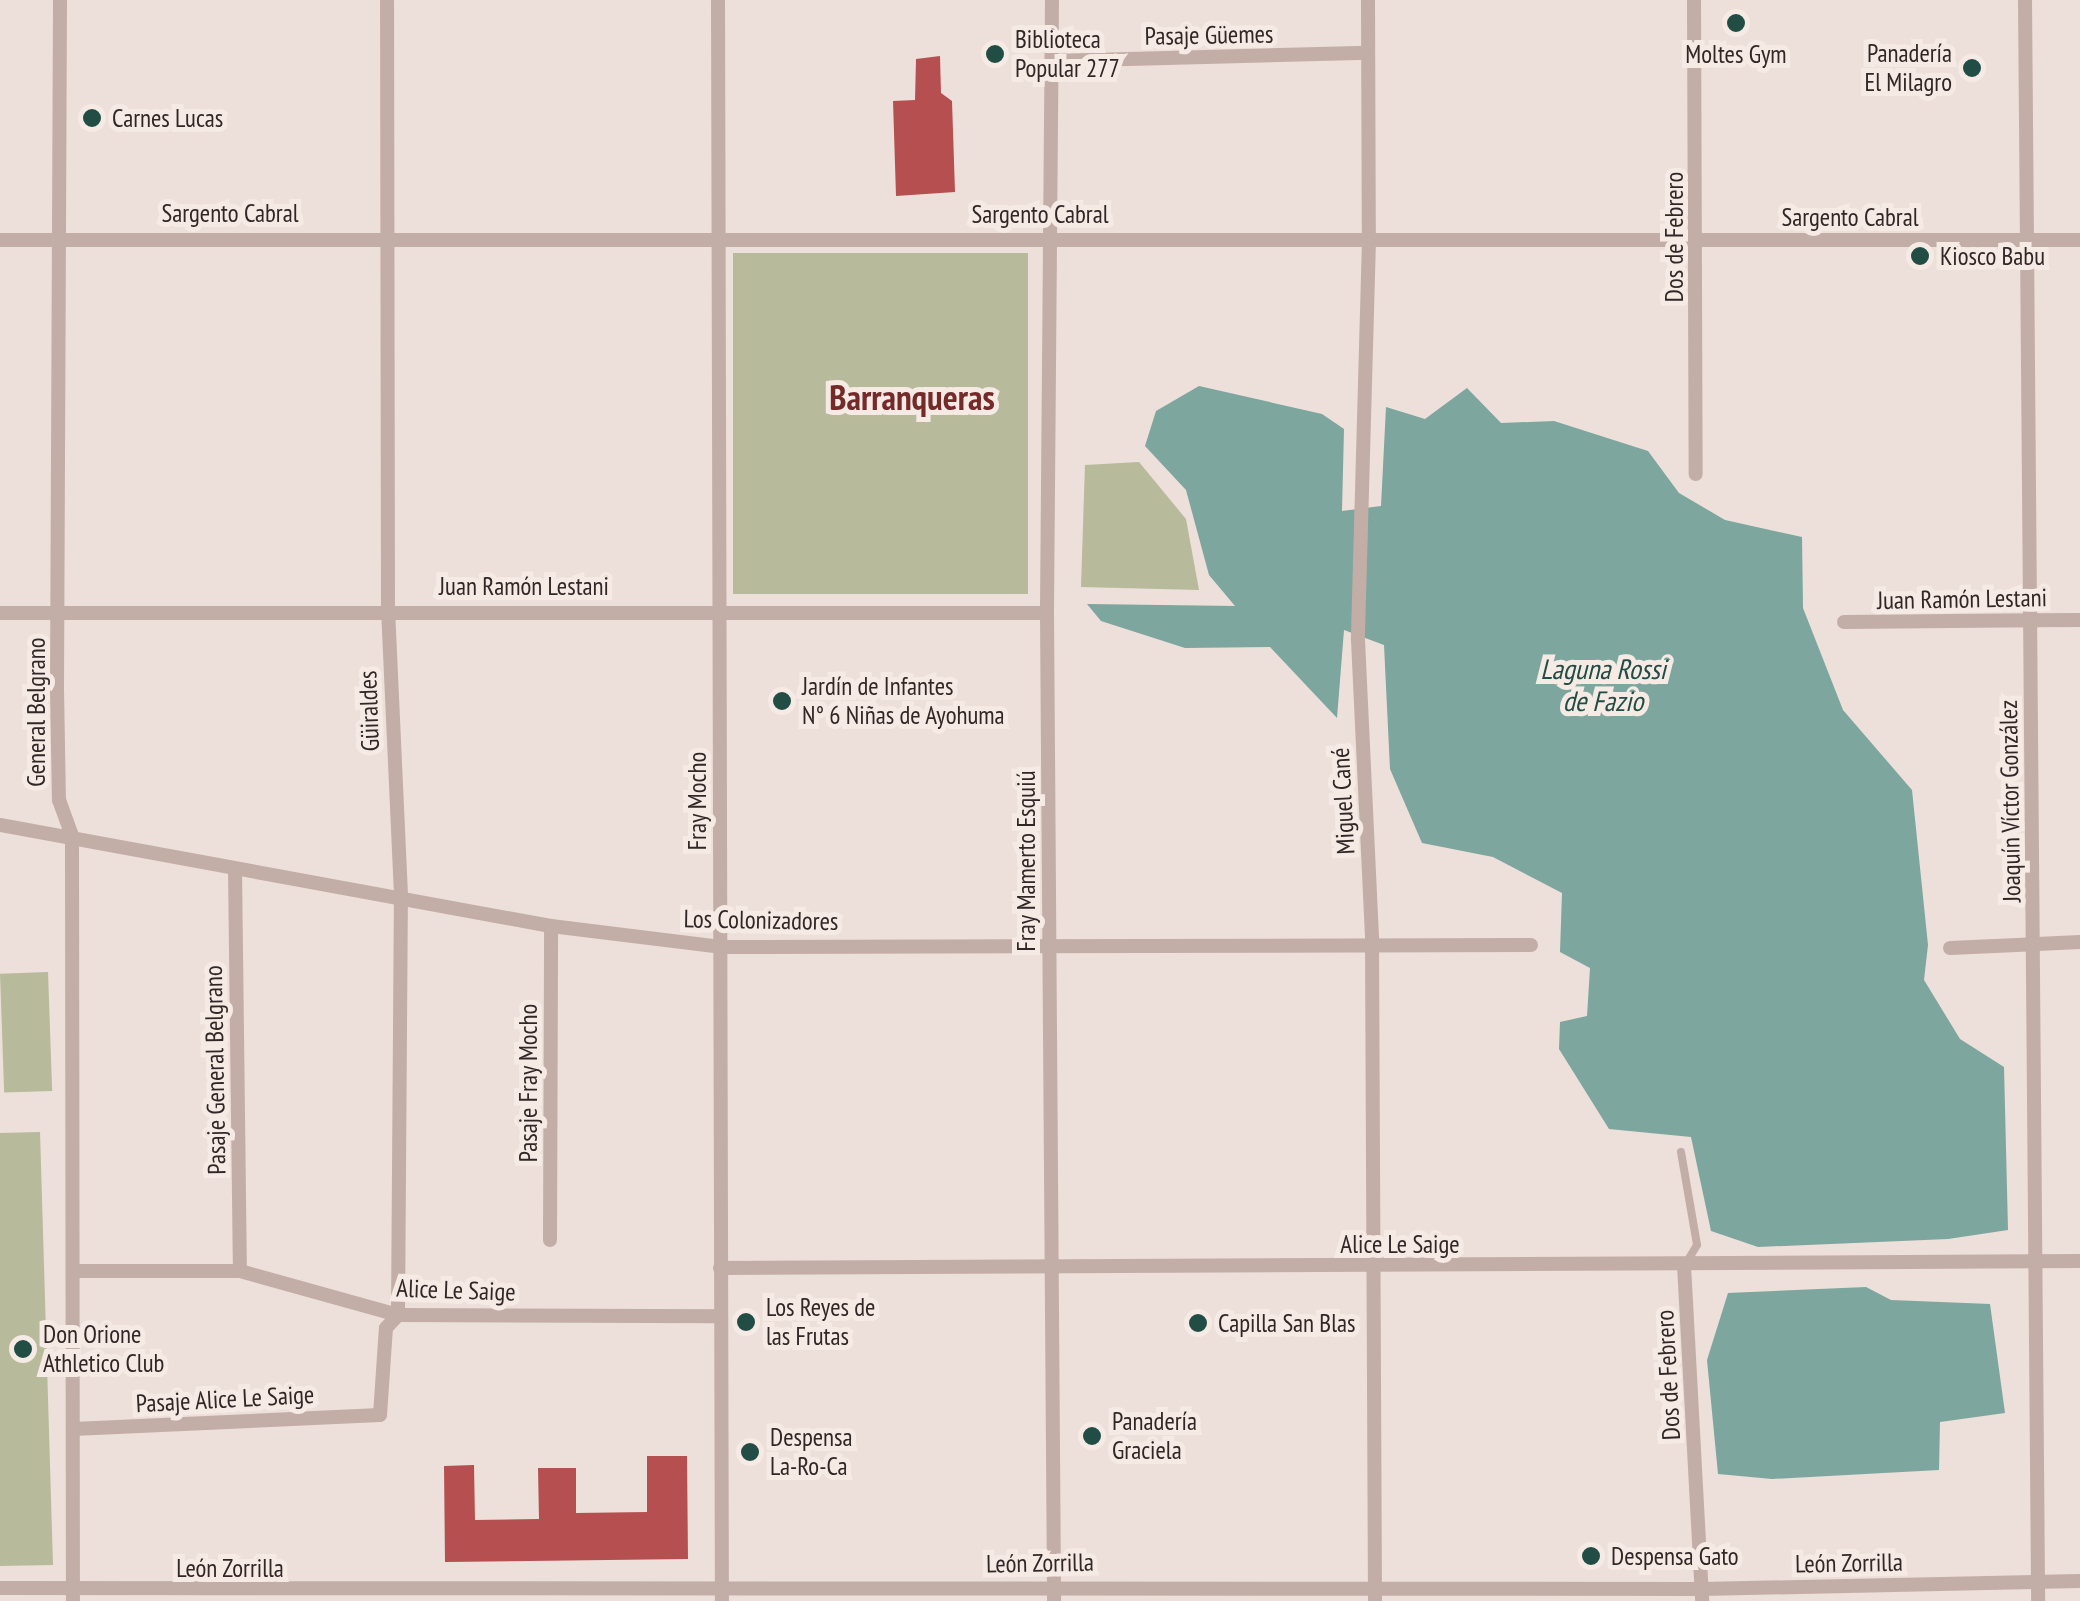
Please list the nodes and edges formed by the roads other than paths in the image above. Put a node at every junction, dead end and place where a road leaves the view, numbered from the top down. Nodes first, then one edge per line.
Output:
1 (60, 0) edge
2 (386, 0) edge
3 (718, 0) edge
4 (1052, 0) edge
5 (1368, 0) edge
6 (1694, 0) edge
7 (2025, 0) edge
8 (1368, 54) junction
9 (1052, 62) junction
10 (389, 235) junction
11 (1050, 236) junction
12 (720, 237) junction
13 (62, 238) junction
14 (1697, 239) junction
15 (0, 240) edge
16 (1370, 240) junction
17 (2026, 240) junction
18 (2080, 240) edge
19 (1696, 474) dead end
20 (388, 608) junction
21 (718, 609) junction
22 (0, 613) edge
23 (58, 613) junction
24 (1047, 613) junction
25 (2030, 620) junction
26 (2080, 620) edge
27 (1844, 622) dead end
28 (0, 825) edge
29 (72, 836) junction
30 (236, 868) junction
31 (401, 896) junction
32 (551, 926) junction
33 (1372, 941) junction
34 (1048, 942) junction
35 (2034, 942) junction
36 (2080, 942) edge
37 (1531, 945) dead end
38 (721, 946) junction
39 (1950, 948) dead end
40 (1681, 1152) dead end
41 (550, 1240) dead end
42 (2032, 1261) junction
43 (2080, 1261) edge
44 (1053, 1265) junction
45 (1684, 1265) junction
46 (1376, 1266) junction
47 (720, 1268) junction
48 (74, 1270) junction
49 (240, 1271) junction
50 (398, 1315) junction
51 (721, 1316) junction
52 (380, 1415) joint
53 (72, 1429) junction
54 (2080, 1580) edge
55 (2038, 1581) junction
56 (1375, 1584) junction
57 (0, 1588) edge
58 (1054, 1593) edge
59 (561, 1594) edge
60 (73, 1595) edge
61 (722, 1595) edge
62 (1702, 1595) edge
63 (409, 1596) edge
64 (1375, 1601) edge
65 (2038, 1601) edge

1 - 13 street, General Belgrano
2 - 10 street, Güiraldes
3 - 12 street, Fray Mocho
4 - 9 street, Fray Mamerto Esquiú
5 - 8 street, Miguel Cané
6 - 14 street, Dos de Febrero
7 - 17 street, Joaquín Víctor González
8 - 9 street, Pasaje Güemes
8 - 16 street, Miguel Cané
9 - 11 street, Fray Mamerto Esquiú
10 - 12 street, Sargento Cabral
10 - 13 street, Sargento Cabral
10 - 20 street, Güiraldes
11 - 12 street, Sargento Cabral
11 - 16 street, Sargento Cabral
11 - 24 street, Fray Mamerto Esquiú
12 - 21 street, Fray Mocho
13 - 15 street, Sargento Cabral
13 - 23 street, General Belgrano
14 - 16 street, Sargento Cabral
14 - 17 street, Sargento Cabral
14 - 19 street, Dos de Febrero
16 - 33 street, Miguel Cané
17 - 18 street, Sargento Cabral
17 - 25 street, Joaquín Víctor González
20 - 21 street, Juan Ramón Lestani
20 - 23 street, Juan Ramón Lestani
20 - 31 street, Güiraldes
21 - 24 street, Juan Ramón Lestani
21 - 38 street, Fray Mocho
22 - 23 street, Juan Ramón Lestani
23 - 29 street, General Belgrano
24 - 34 street, Fray Mamerto Esquiú
25 - 26 street, Juan Ramón Lestani
25 - 27 street, Juan Ramón Lestani
25 - 35 street, Joaquín Víctor González
28 - 29 street, Los Colonizadores
29 - 30 street, Los Colonizadores
29 - 48 street, General Belgrano
30 - 31 street, Los Colonizadores
30 - 49 street, Pasaje General Belgrano
31 - 32 street, Los Colonizadores
31 - 50 street, Güiraldes
32 - 38 street, Los Colonizadores
32 - 41 street, Pasaje Fray Mocho
33 - 34 street, Los Colonizadores
33 - 37 street, Los Colonizadores
33 - 46 street, Miguel Cané
34 - 38 street, Los Colonizadores
34 - 44 street, Fray Mamerto Esquiú
35 - 36 street
35 - 39 street
35 - 42 street, Joaquín Víctor González
38 - 47 street, Fray Mocho
40 - 45 lane, Dos de Febrero
42 - 43 street, Alice Le Saige
42 - 45 street, Alice Le Saige
42 - 55 street, Joaquín Víctor González
44 - 46 street, Alice Le Saige
44 - 47 street, Alice Le Saige
44 - 58 street, Fray Mamerto Esquiú
45 - 46 street, Alice Le Saige
45 - 62 street, Dos de Febrero
46 - 56 street, Miguel Cané
47 - 51 street, Fray Mocho
48 - 49 street, Alice Le Saige
48 - 53 street, General Belgrano
49 - 50 street, Alice Le Saige
50 - 51 street, Alice Le Saige
50 - 52 street, Güiraldes
51 - 61 street, Fray Mocho
52 - 53 street, Pasaje Alice Le Saige
53 - 60 street, General Belgrano
54 - 55 street, León Zorrilla
55 - 62 street, León Zorrilla
55 - 65 street, Joaquín Víctor González
56 - 58 street, León Zorrilla
56 - 62 street, León Zorrilla
56 - 64 street, Miguel Cané
57 - 60 street, León Zorrilla
58 - 61 street, León Zorrilla
59 - 61 street, León Zorrilla
59 - 63 street, León Zorrilla
60 - 63 street, León Zorrilla

